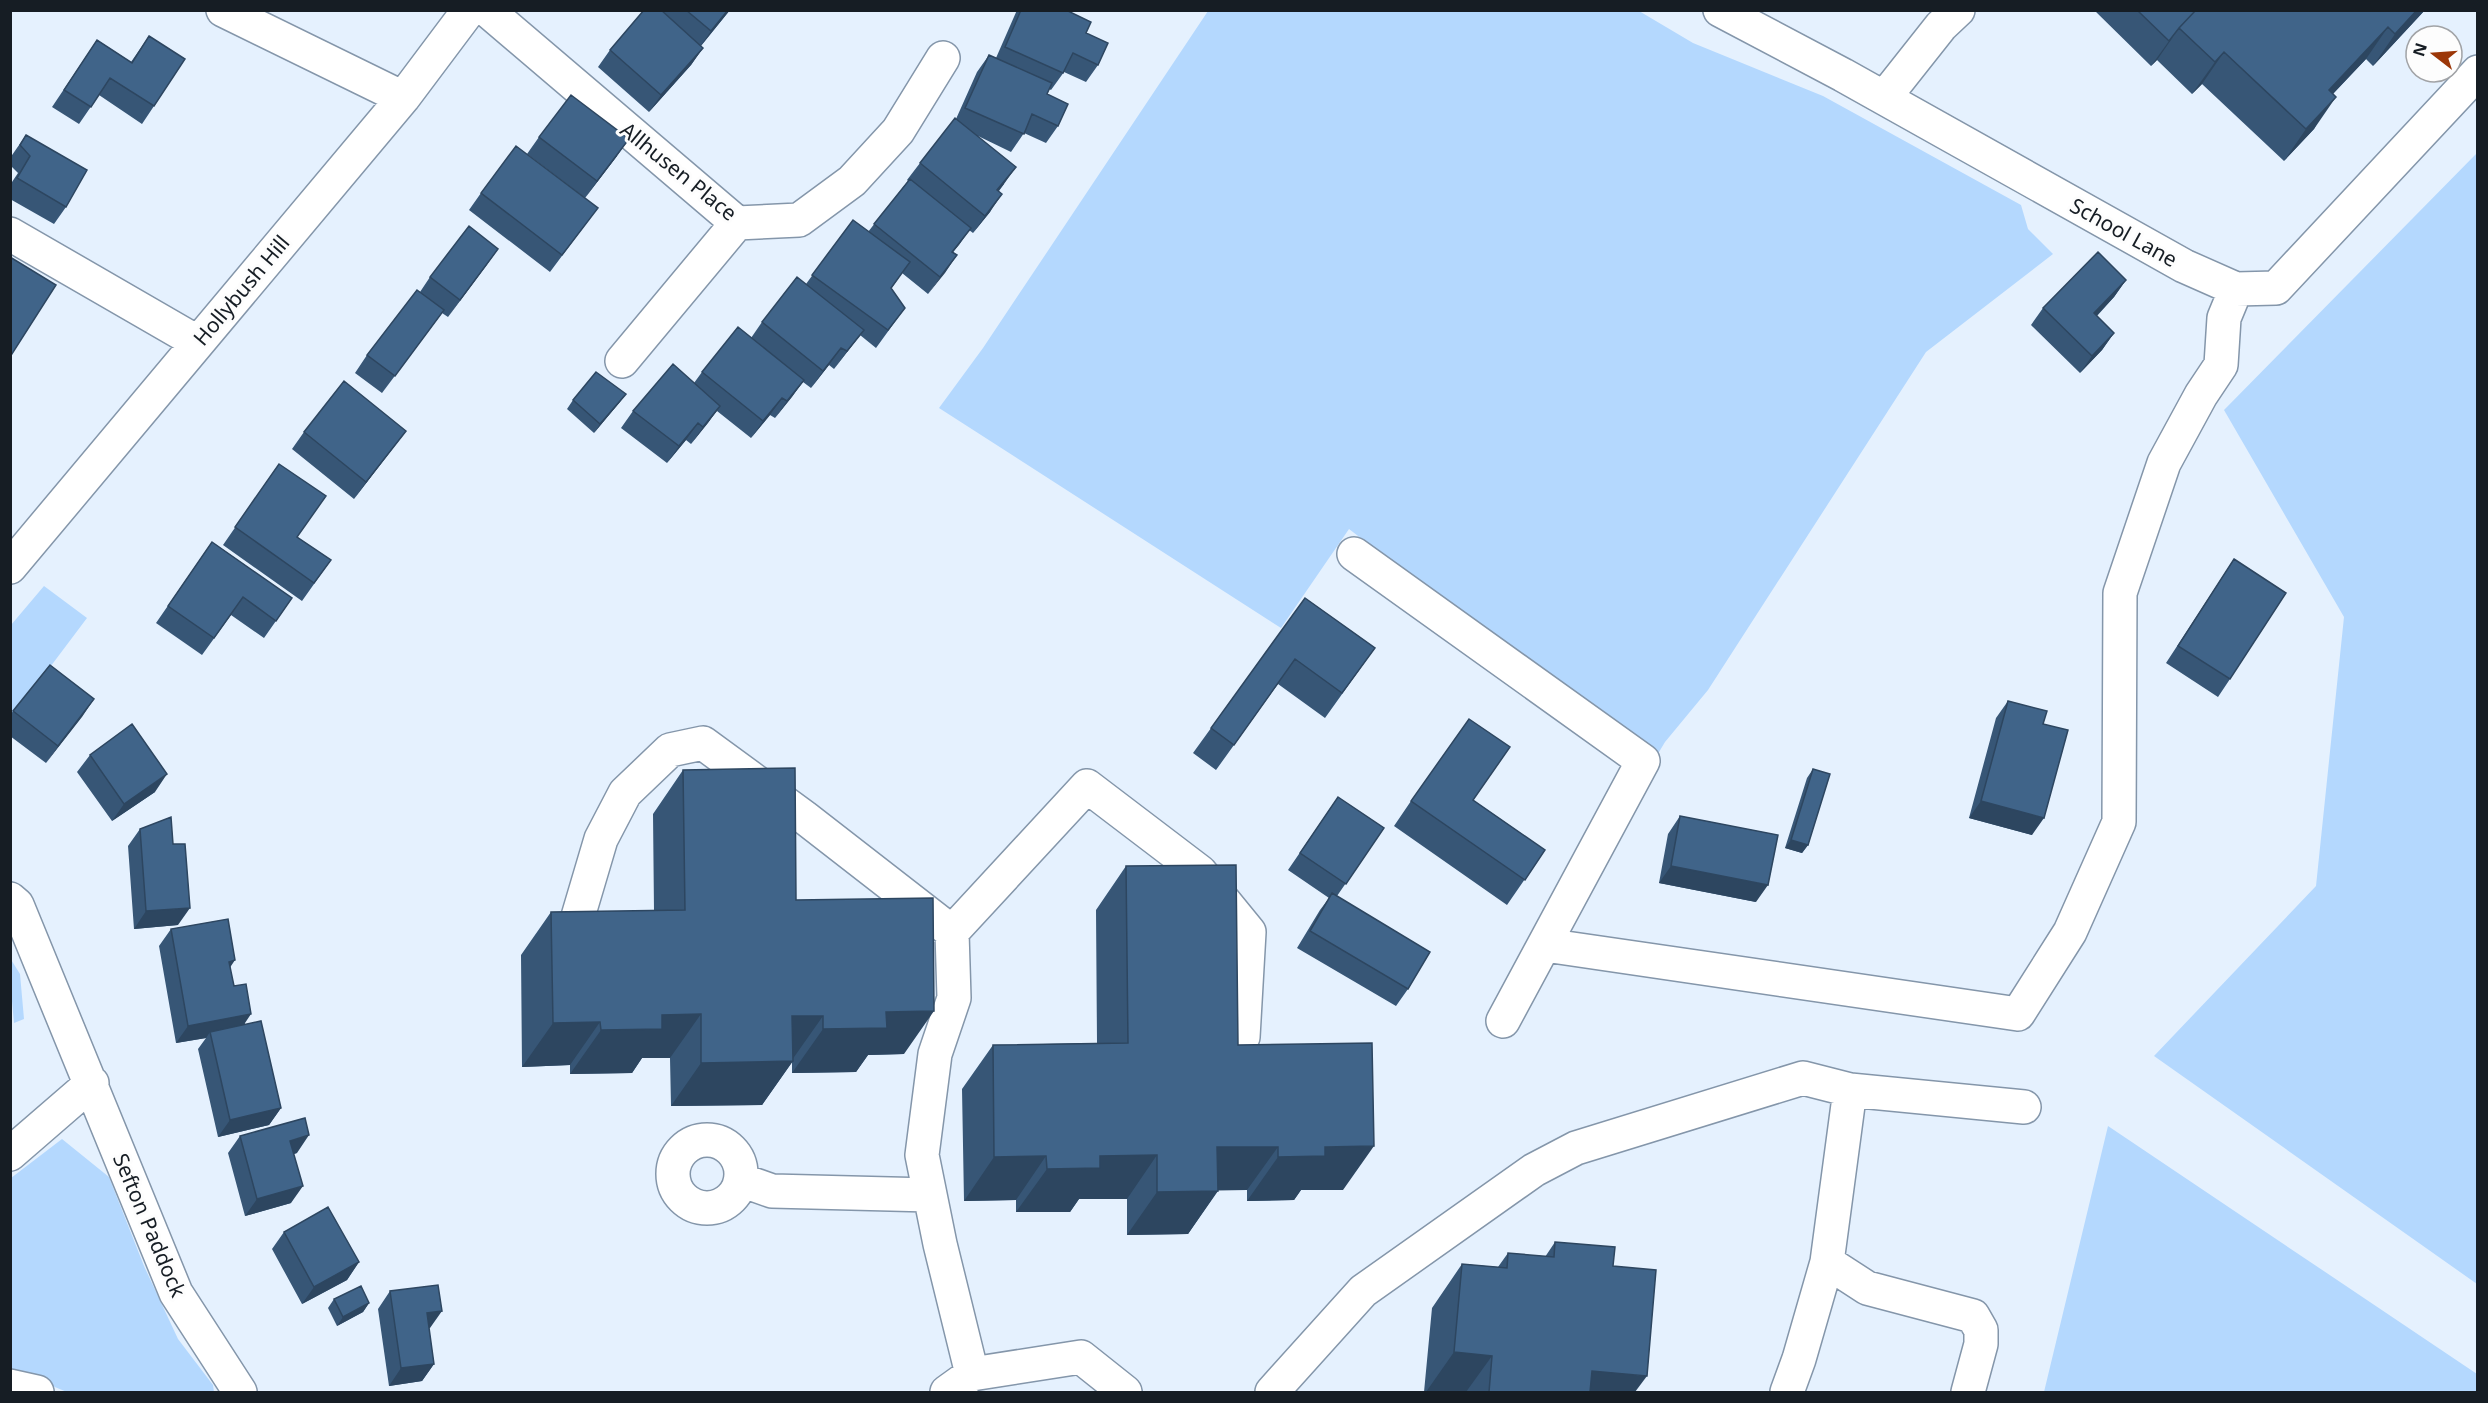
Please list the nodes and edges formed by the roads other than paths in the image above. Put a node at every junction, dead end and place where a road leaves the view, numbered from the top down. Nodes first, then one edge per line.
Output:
1 (223, 10) edge
2 (469, 10) edge
3 (487, 10) edge
4 (1720, 10) edge
5 (1958, 10) edge
6 (943, 58) dead end
7 (2478, 72) edge
8 (403, 98) junction
9 (1884, 98) junction
10 (737, 223) junction
11 (10, 234) edge
12 (2236, 289) junction
13 (197, 342) junction
14 (622, 361) dead end
15 (1354, 554) dead end
16 (10, 567) edge
17 (10, 899) edge
18 (577, 920) edge
19 (952, 932) junction
20 (1545, 945) junction
21 (1503, 1021) dead end
22 (1243, 1037) dead end
23 (92, 1083) junction
24 (1850, 1090) junction
25 (2024, 1107) dead end
26 (10, 1154) edge
27 (741, 1180) dead end
28 (930, 1195) junction
29 (1827, 1262) junction
30 (960, 1383) edge
31 (10, 1386) edge
32 (37, 1392) edge
33 (240, 1392) edge
34 (1125, 1392) edge
35 (1272, 1392) edge
36 (1786, 1392) edge
37 (1968, 1392) edge

1 - 8 street
2 - 8 street, Hollybush Hill
3 - 10 street, Allhusen Place
4 - 9 street, School Lane
5 - 9 street
6 - 10 street, Allhusen Place
7 - 12 street, School Lane
8 - 13 street, Hollybush Hill
9 - 12 street, School Lane
10 - 14 street
11 - 13 street
12 - 20 street
13 - 16 street, Hollybush Hill
15 - 20 street
17 - 23 street, Sefton Paddock
18 - 19 street
19 - 22 street
19 - 28 street
20 - 21 street
23 - 26 street
23 - 33 street, Sefton Paddock
24 - 25 street
24 - 29 street
24 - 35 street
27 - 28 street
28 - 30 street
29 - 36 street
29 - 37 street
30 - 34 street
31 - 32 street

